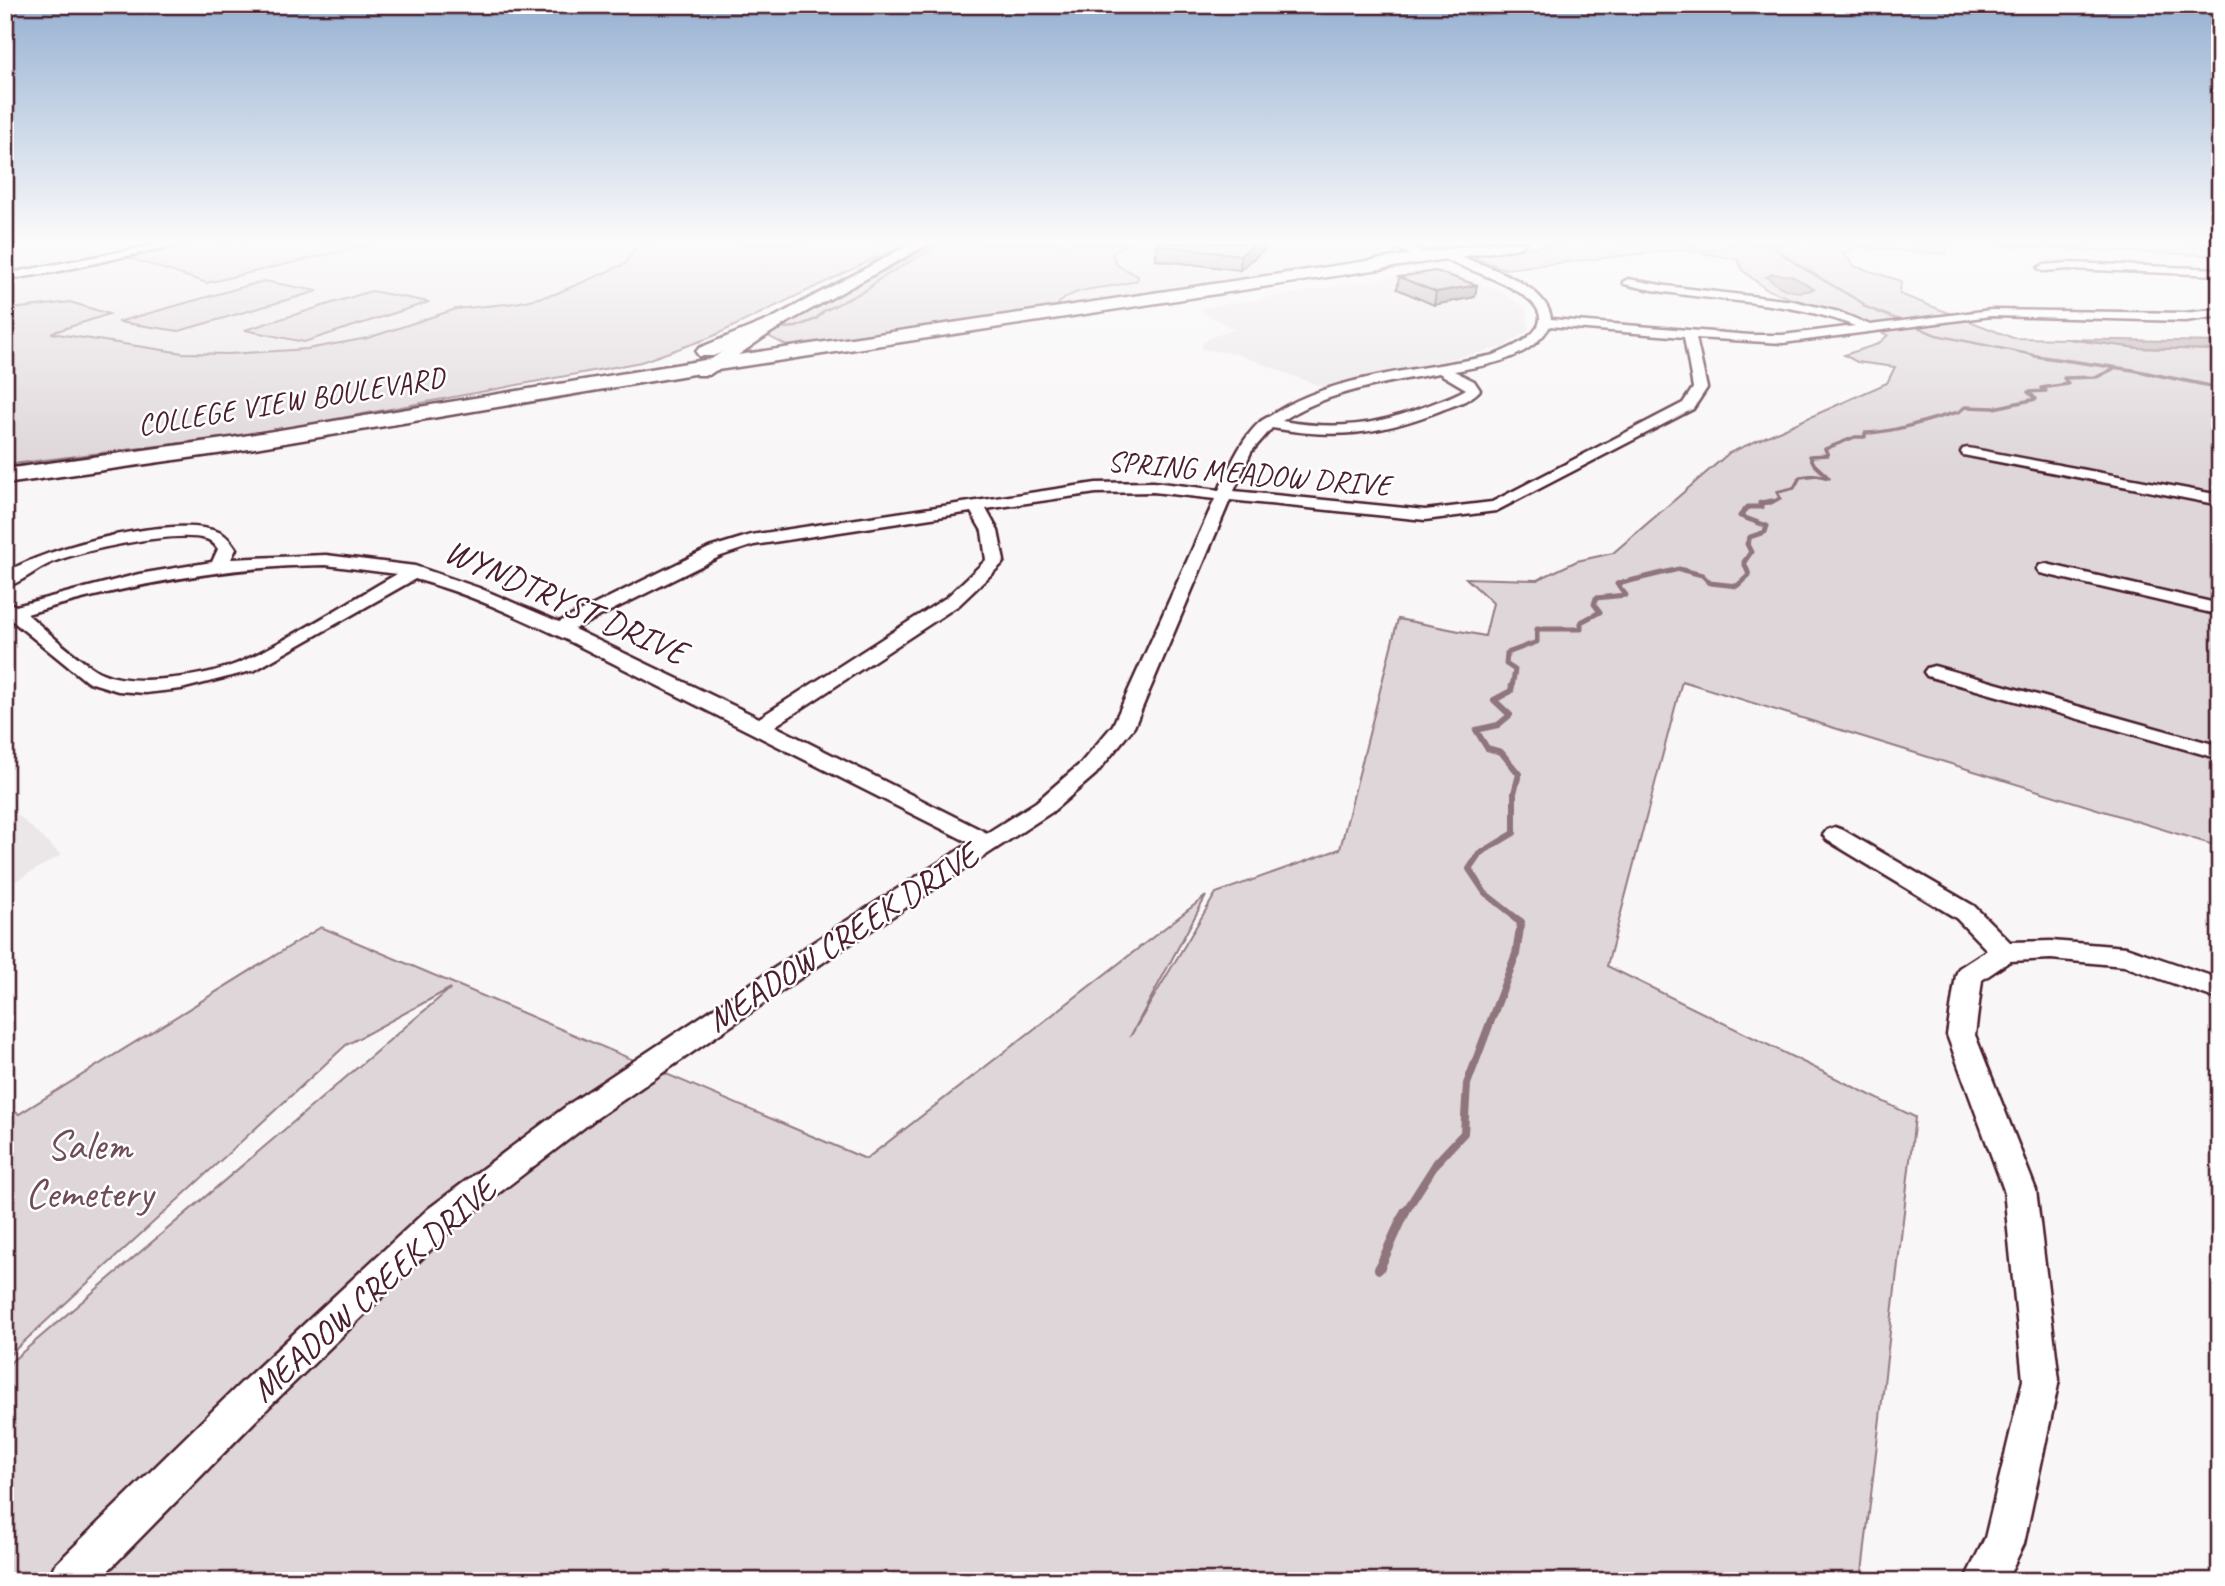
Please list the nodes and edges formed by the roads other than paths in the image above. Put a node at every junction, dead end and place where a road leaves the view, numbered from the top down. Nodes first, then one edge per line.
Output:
1 (786, 317) edge
2 (1031, 317) edge
3 (1543, 317) edge
4 (1559, 317) edge
5 (1840, 317) edge
6 (1956, 317) edge
7 (773, 324) junction
8 (1869, 327) junction
9 (940, 331) junction
10 (1689, 334) junction
11 (803, 351) junction
12 (707, 368) junction
13 (1442, 370) junction
14 (486, 401) junction
15 (444, 408) junction
16 (1266, 423) junction
17 (1968, 452) dead end
18 (5, 471) edge
19 (5, 477) edge
20 (5, 494) edge
21 (1226, 495) junction
22 (2220, 500) edge
23 (975, 505) junction
24 (218, 568) junction
25 (2046, 569) dead end
26 (415, 571) junction
27 (5, 582) edge
28 (2220, 610) edge
29 (8, 611) edge
30 (559, 629) junction
31 (1934, 672) dead end
32 (760, 727) junction
33 (2220, 753) edge
34 (1835, 835) dead end
35 (986, 842) junction
36 (2004, 952) junction
37 (2220, 990) edge
38 (69, 1581) edge
39 (1984, 1581) edge

1 - 7 main road
2 - 9 highway
3 - 13 street, MEADOW CREEK DRIVE
4 - 10 street
5 - 8 street
6 - 8 street
7 - 11 highway
7 - 12 main road
7 - 14 highway
8 - 10 street
9 - 11 highway
9 - 12 highway
10 - 21 street, SPRING MEADOW DRIVE
11 - 12 highway
12 - 14 highway, COLLEGE VIEW BOULEVARD
12 - 20 highway, COLLEGE VIEW BOULEVARD
13 - 16 street, MEADOW CREEK DRIVE
13 - 16 street
14 - 15 highway, COLLEGE VIEW BOULEVARD
15 - 18 highway
15 - 19 highway, COLLEGE VIEW BOULEVARD
16 - 21 street, MEADOW CREEK DRIVE
17 - 22 street
21 - 23 street, SPRING MEADOW DRIVE
21 - 35 street, MEADOW CREEK DRIVE
23 - 30 street, SPRING MEADOW DRIVE
23 - 32 street
24 - 26 street, WYNDTRYST DRIVE
24 - 27 street
24 - 29 street, WYNDTRYST DRIVE
25 - 28 street
26 - 29 street
26 - 30 street, WYNDTRYST DRIVE
30 - 32 street, WYNDTRYST DRIVE
31 - 33 street
32 - 35 street, WYNDTRYST DRIVE
34 - 36 street
35 - 38 street, MEADOW CREEK DRIVE
36 - 37 street
36 - 39 street

